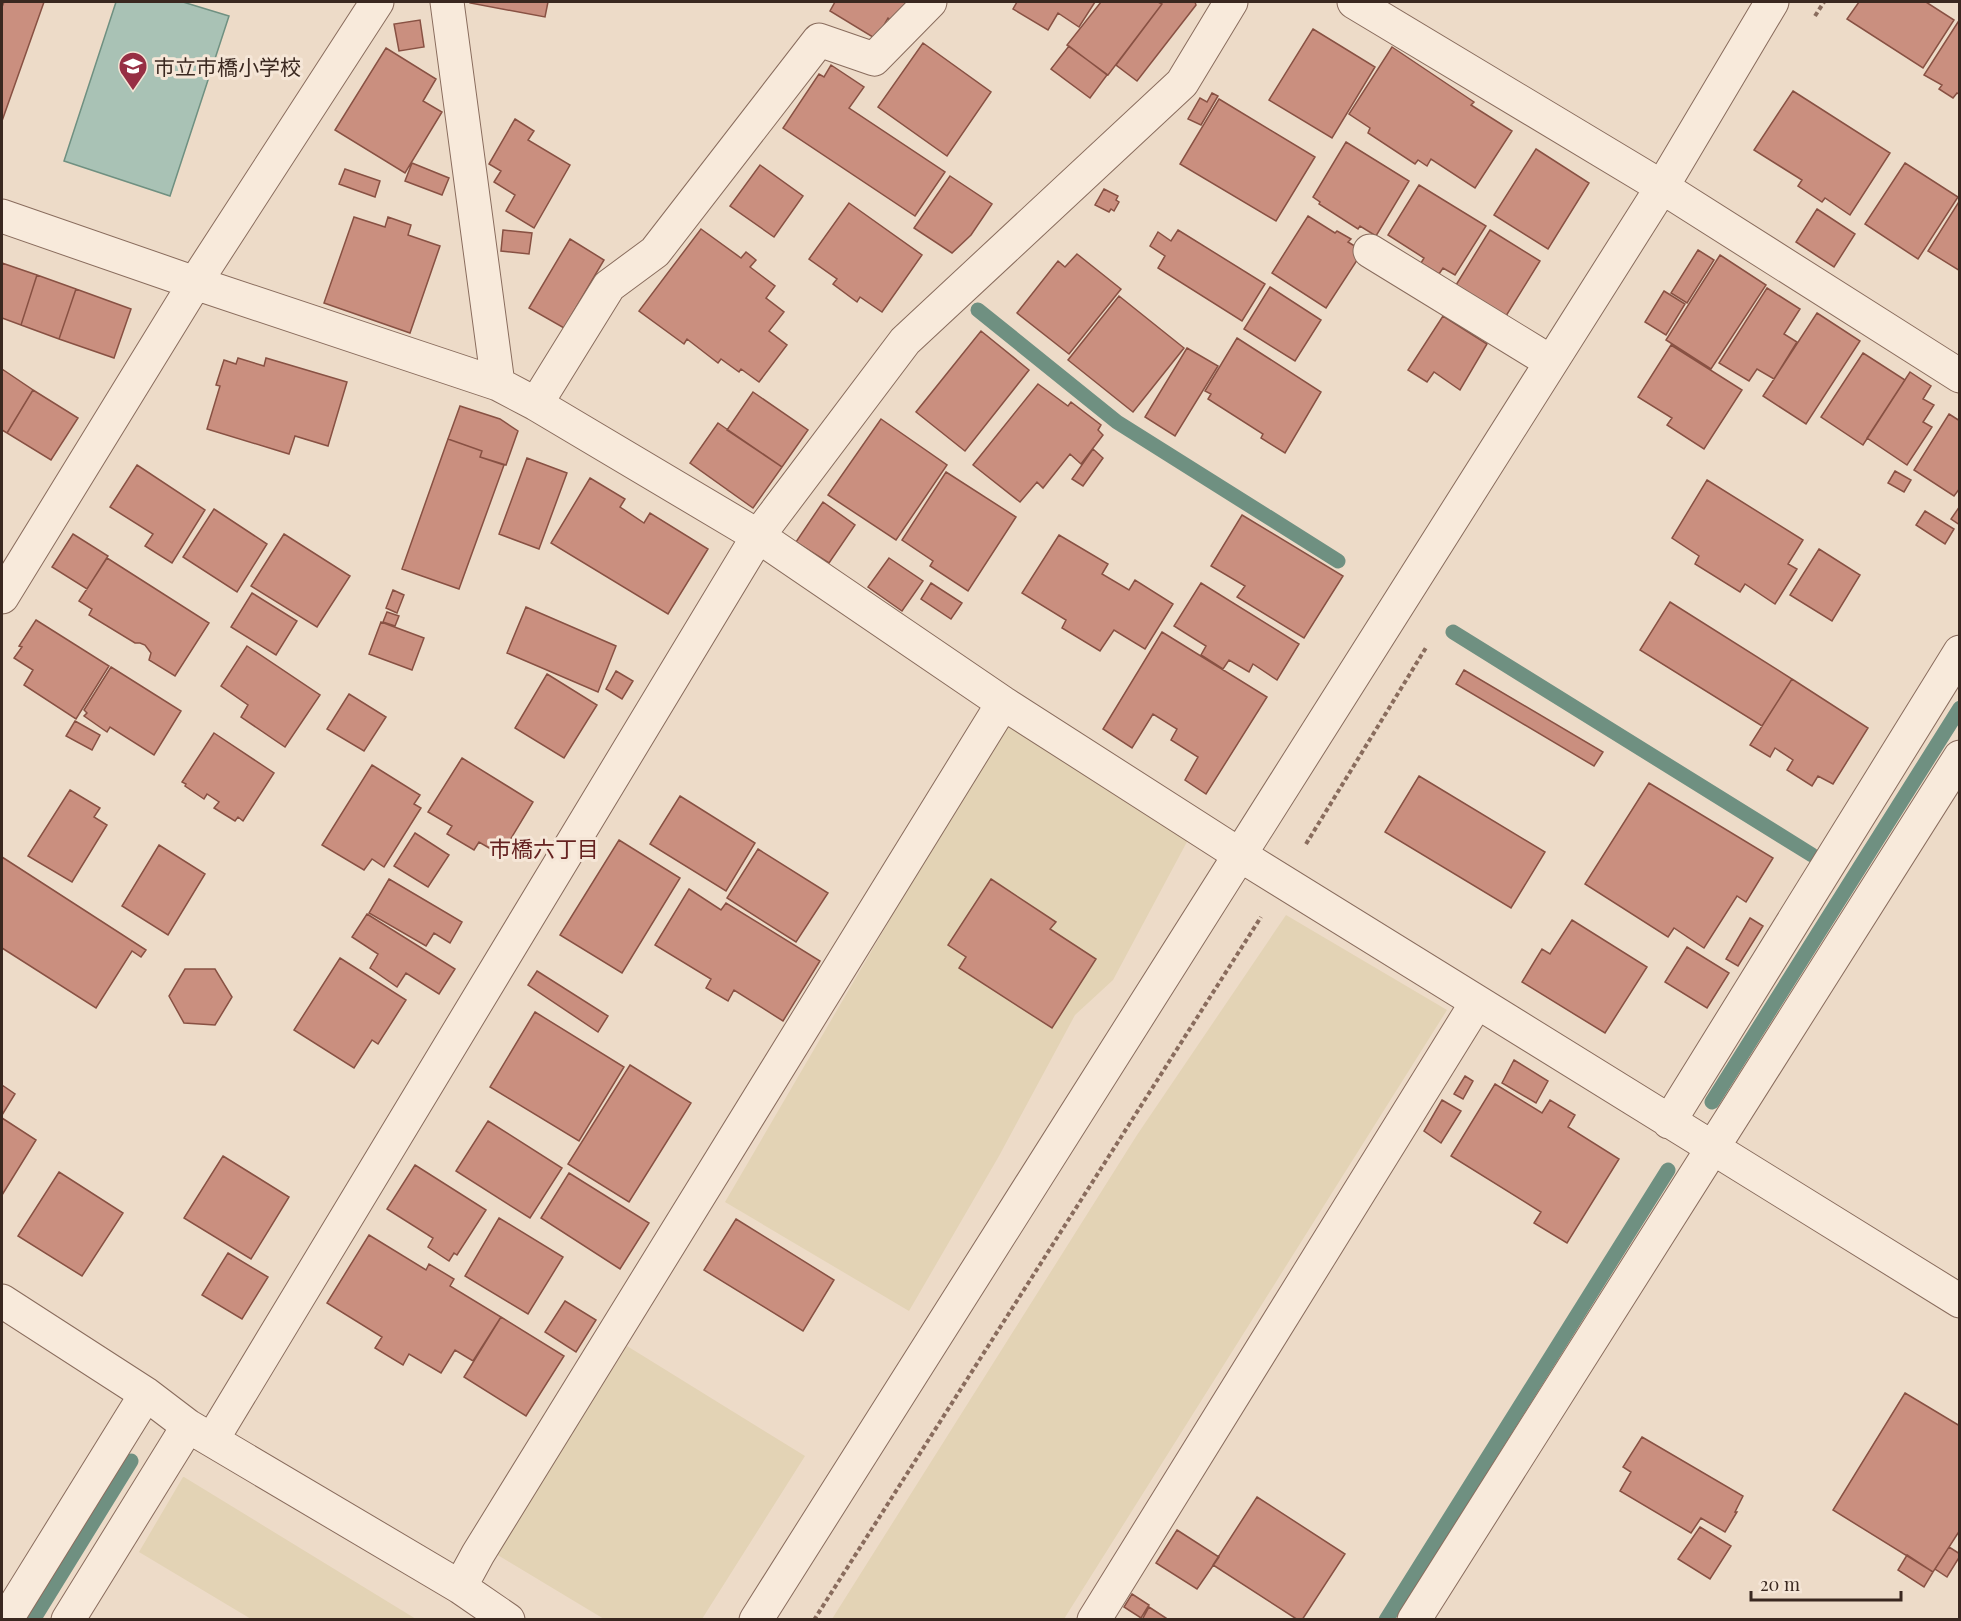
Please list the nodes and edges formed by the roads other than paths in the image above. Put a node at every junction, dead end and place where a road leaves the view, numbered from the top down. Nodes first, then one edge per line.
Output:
1 (377, 2) edge
2 (447, 2) edge
3 (930, 2) edge
4 (1229, 2) edge
5 (1354, 2) edge
6 (1772, 2) edge
7 (1662, 187) junction
8 (2, 216) edge
9 (1370, 251) dead end
10 (195, 283) junction
11 (1551, 362) junction
12 (1959, 376) edge
13 (498, 384) junction
14 (536, 404) junction
15 (758, 536) junction
16 (2, 597) edge
17 (1959, 652) edge
18 (1003, 704) junction
19 (1959, 757) edge
20 (1240, 855) junction
21 (1477, 1002) junction
22 (1669, 1122) junction
23 (1711, 1148) junction
24 (2, 1301) edge
25 (1959, 1301) edge
26 (146, 1394) junction
27 (200, 1433) junction
28 (460, 1587) junction
29 (6, 1620) edge
30 (68, 1620) edge
31 (508, 1620) edge
32 (756, 1620) edge
33 (1094, 1620) edge
34 (1414, 1620) edge

1 - 10 street
2 - 13 street
3 - 14 street
4 - 15 street
5 - 7 street
6 - 7 street
7 - 11 street
7 - 12 street
8 - 10 street
9 - 11 street
10 - 13 street
10 - 16 street
11 - 20 street
13 - 14 street
14 - 15 street
15 - 18 street
15 - 27 street
17 - 22 street
18 - 20 street
18 - 28 street
19 - 23 street
20 - 21 street
20 - 32 street
21 - 22 street
21 - 33 street
22 - 23 street
23 - 25 street
23 - 34 street
24 - 26 street
26 - 27 street
26 - 29 street
27 - 28 street
27 - 30 street
28 - 31 street

